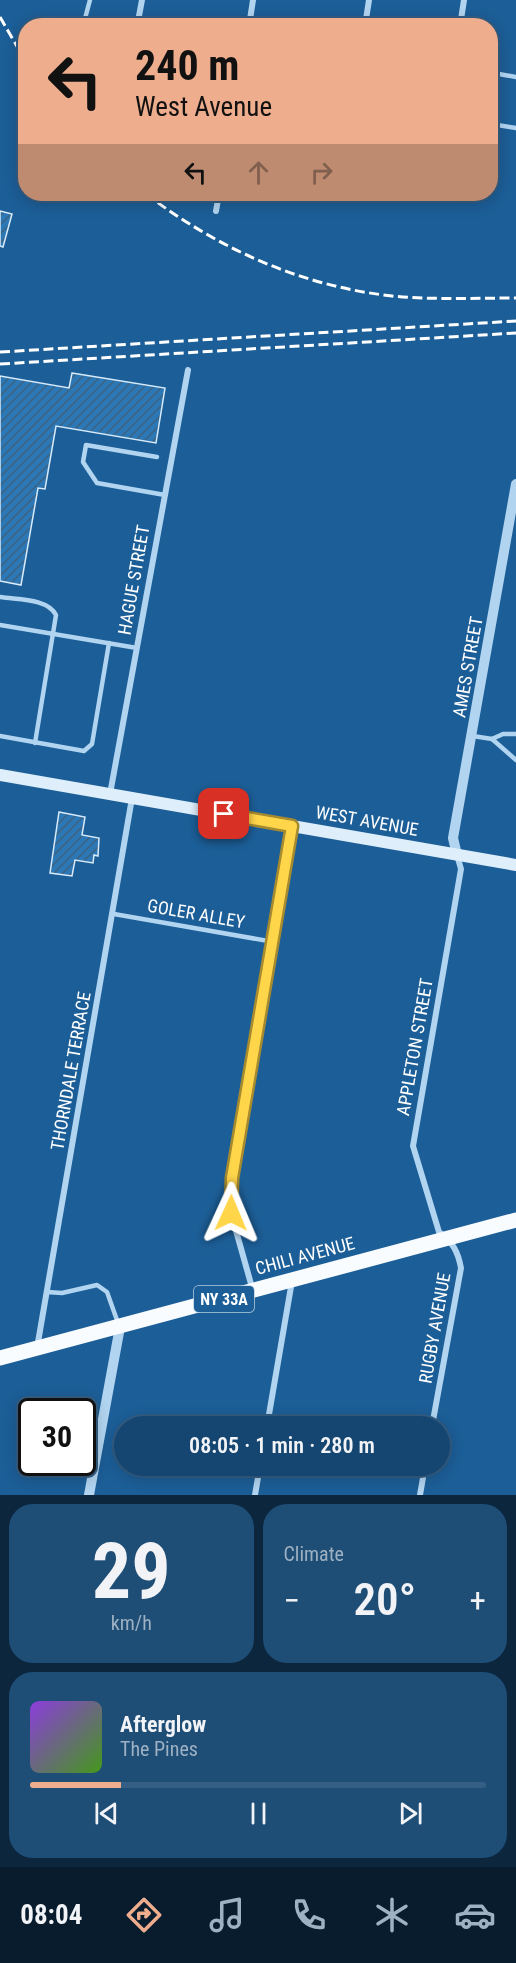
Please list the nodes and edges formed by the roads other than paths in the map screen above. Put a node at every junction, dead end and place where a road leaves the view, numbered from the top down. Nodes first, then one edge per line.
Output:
1 (90, 0) edge
2 (142, 0) edge
3 (253, 0) edge
4 (369, 0) edge
5 (464, 0) edge
6 (139, 16) edge
7 (85, 18) edge
8 (250, 18) edge
9 (366, 18) edge
10 (461, 18) edge
11 (499, 74) dead end
12 (516, 77) edge
13 (498, 125) edge
14 (516, 128) edge
15 (218, 201) edge
16 (216, 211) dead end
17 (188, 370) dead end
18 (157, 457) dead end
19 (516, 484) edge
20 (165, 495) junction
21 (511, 545) edge
22 (0, 597) edge
23 (0, 625) edge
24 (53, 633) junction
25 (109, 643) junction
26 (137, 648) junction
27 (516, 735) edge
28 (0, 736) edge
29 (472, 736) junction
30 (492, 739) junction
31 (35, 743) junction
32 (516, 760) edge
33 (0, 775) edge
34 (110, 795) junction
35 (132, 798) junction
36 (292, 826) junction
37 (457, 855) junction
38 (516, 865) edge
39 (114, 914) junction
40 (274, 942) junction
41 (516, 1220) edge
42 (448, 1238) junction
43 (292, 1280) junction
44 (253, 1291) junction
45 (47, 1292) junction
46 (120, 1327) junction
47 (37, 1348) junction
48 (0, 1358) edge
49 (269, 1416) edge
50 (434, 1416) edge
51 (258, 1476) edge
52 (423, 1476) edge
53 (89, 1495) edge
54 (255, 1495) edge
55 (420, 1495) edge

1 - 7 lane
2 - 6 street
3 - 8 street
4 - 9 street
5 - 10 street
11 - 12 lane
13 - 14 lane
15 - 16 street
17 - 20 street, HAGUE STREET
18 - 20 lane
19 - 21 street, AMES STREET
20 - 26 street, HAGUE STREET
21 - 29 street, AMES STREET
22 - 24 lane
23 - 24 lane
24 - 25 lane
24 - 31 lane
25 - 26 lane
25 - 31 lane
26 - 34 street, HAGUE STREET
27 - 30 lane
28 - 31 lane
29 - 30 lane
29 - 37 street, AMES STREET
30 - 32 lane
33 - 34 main road, WEST AVENUE
34 - 35 main road, WEST AVENUE
35 - 36 main road, WEST AVENUE
35 - 39 street, THORNDALE TERRACE
36 - 37 main road, WEST AVENUE
36 - 40 street
37 - 38 main road, WEST AVENUE
37 - 42 street, APPLETON STREET
39 - 40 lane, GOLER ALLEY
39 - 45 street, THORNDALE TERRACE
40 - 44 street
41 - 42 main road, CHILI AVENUE / NY 33A
42 - 43 main road, CHILI AVENUE / NY 33A
42 - 50 street, RUGBY AVENUE
43 - 44 main road, CHILI AVENUE / NY 33A
43 - 49 street
44 - 46 main road, CHILI AVENUE / NY 33A
45 - 46 lane
45 - 47 street, THORNDALE TERRACE
46 - 47 main road, CHILI AVENUE / NY 33A
46 - 53 street
47 - 48 main road, CHILI AVENUE / NY 33A
51 - 54 street
52 - 55 street

